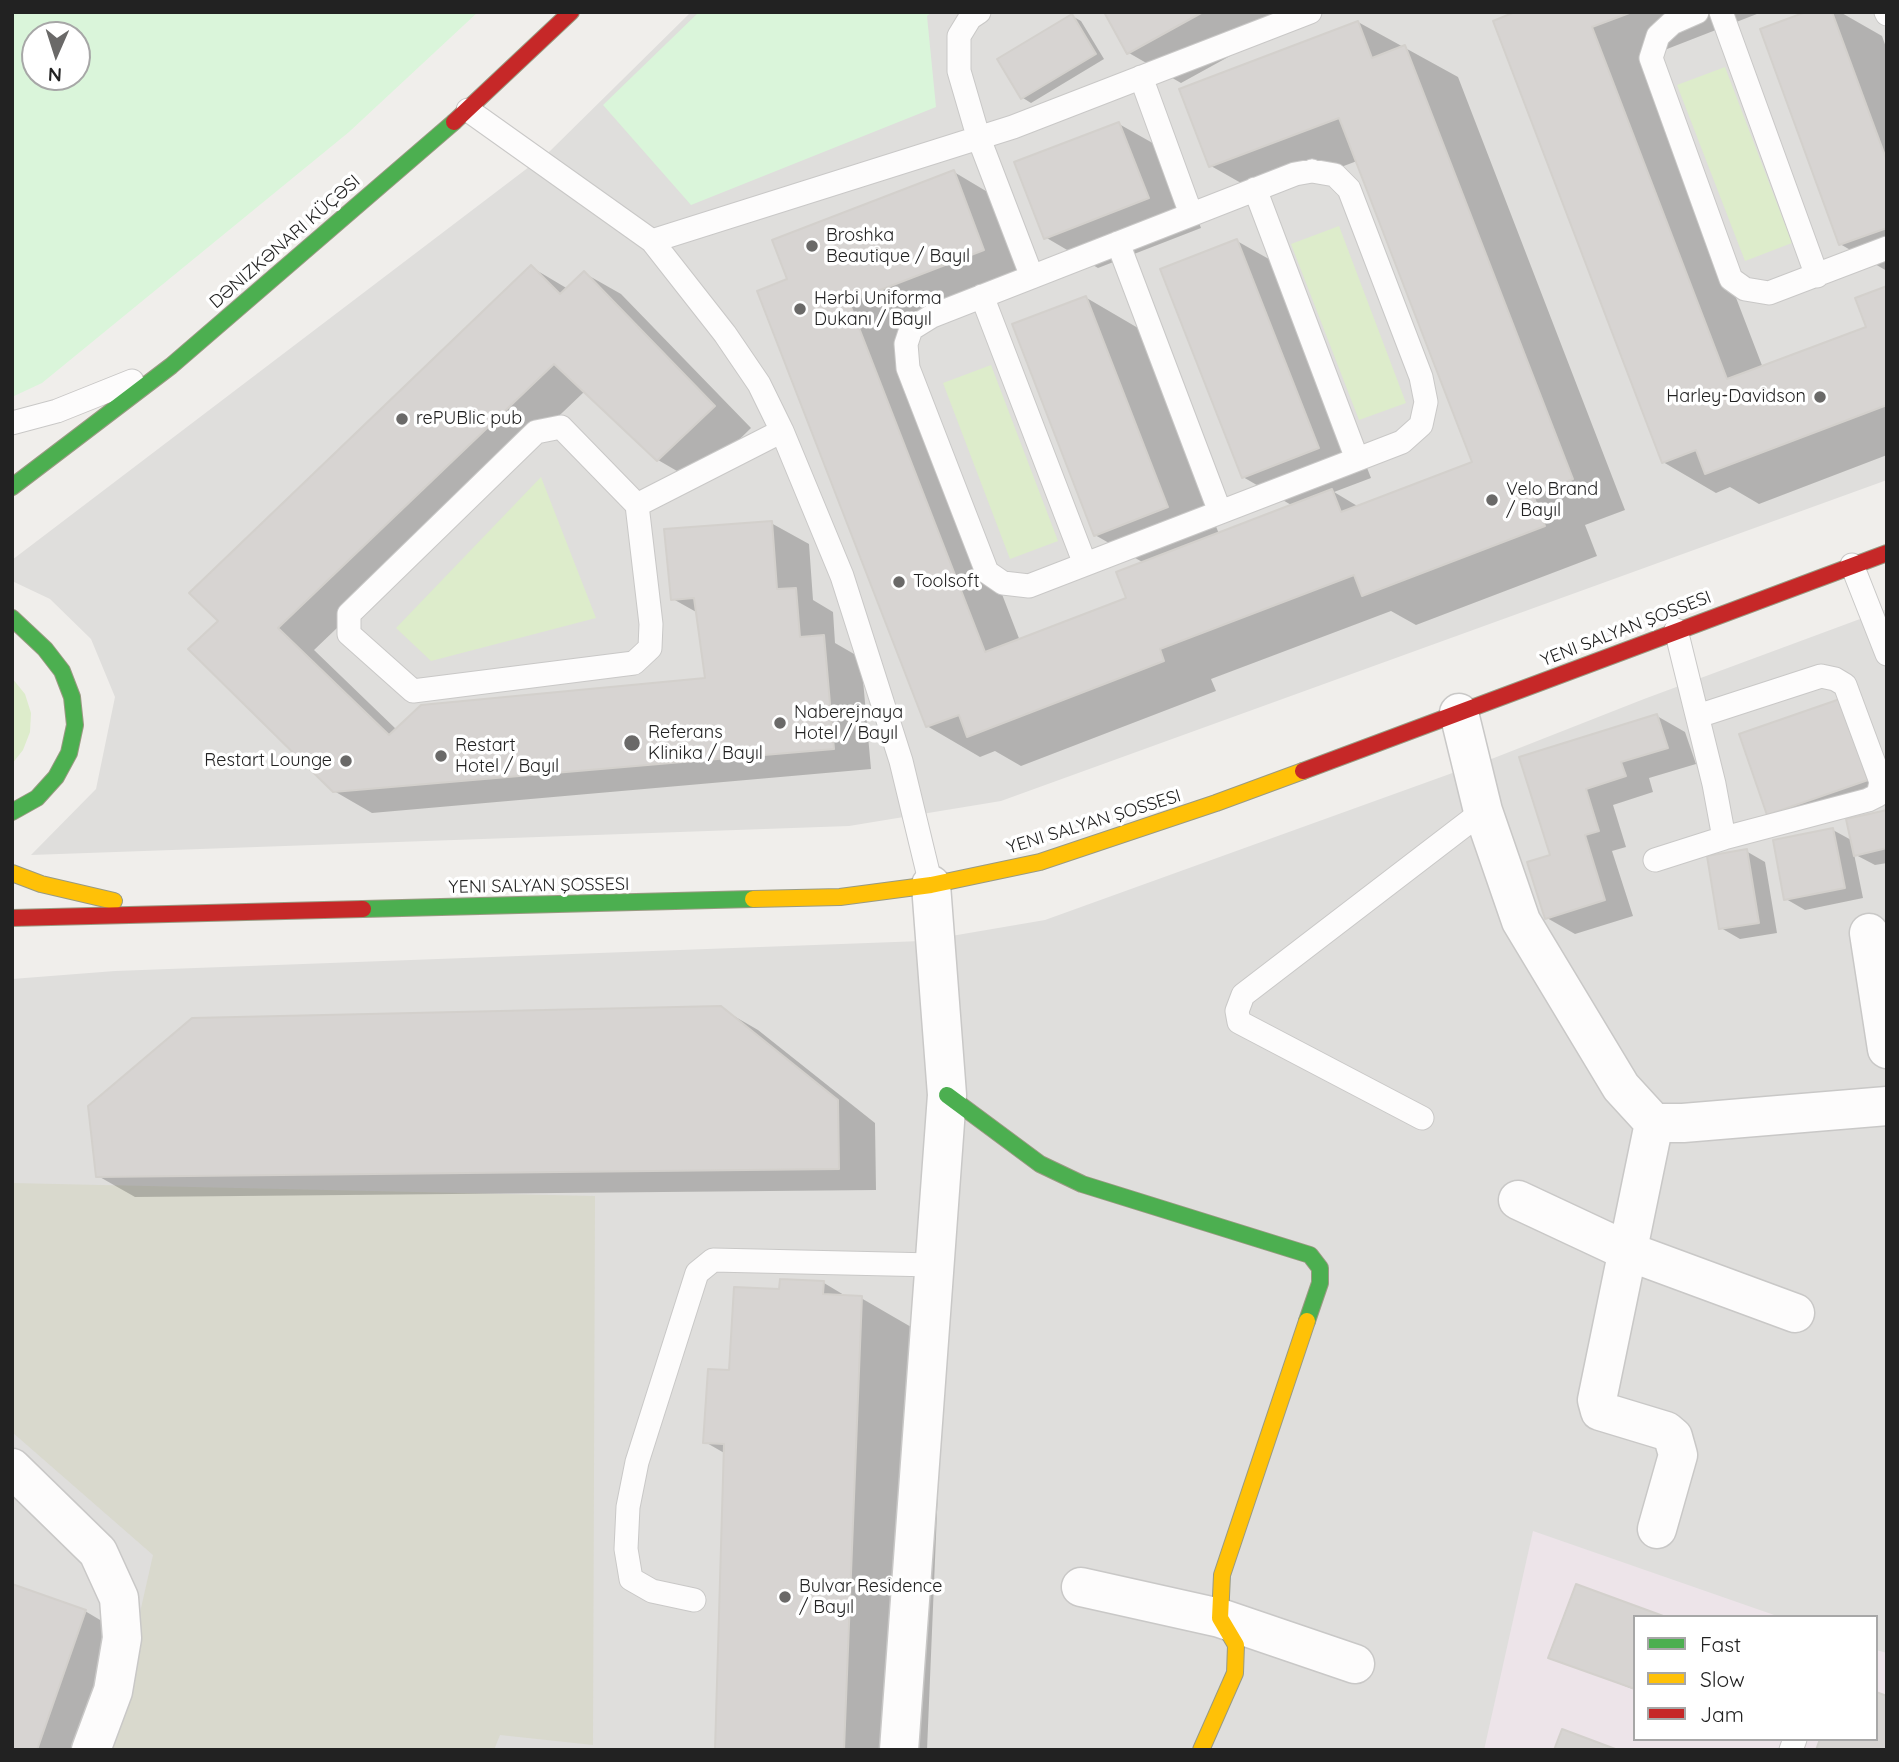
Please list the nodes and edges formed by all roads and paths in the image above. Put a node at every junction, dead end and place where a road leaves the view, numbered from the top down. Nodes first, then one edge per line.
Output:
1 (571, 12) edge
2 (979, 12) edge
3 (1310, 12) edge
4 (1697, 12) edge
5 (1721, 12) edge
6 (1141, 77) junction
7 (468, 110) junction
8 (978, 136) junction
9 (1255, 189) junction
10 (1191, 214) junction
11 (652, 242) junction
12 (1118, 243) junction
13 (1887, 248) edge
14 (1817, 276) junction
15 (1032, 277) junction
16 (982, 296) junction
17 (171, 366) junction
18 (12, 423) edge
19 (782, 430) junction
20 (1357, 459) junction
21 (12, 487) edge
22 (637, 505) junction
23 (1220, 512) junction
24 (1887, 553) edge
25 (1085, 564) junction
26 (1852, 565) junction
27 (12, 618) edge
28 (12, 628) edge
29 (1676, 630) junction
30 (45, 649) junction
31 (1887, 654) edge
32 (1459, 713) junction
33 (1698, 716) junction
34 (1483, 811) junction
35 (13, 812) edge
36 (1724, 838) junction
37 (1655, 860) dead end
38 (12, 873) edge
39 (931, 885) junction
40 (185, 913) junction
41 (12, 918) edge
42 (12, 932) edge
43 (1869, 933) dead end
44 (1887, 1049) edge
45 (947, 1095) junction
46 (1887, 1105) edge
47 (1422, 1118) dead end
48 (1654, 1123) junction
49 (1518, 1200) dead end
50 (1628, 1251) junction
51 (933, 1265) junction
52 (1796, 1313) dead end
53 (12, 1468) edge
54 (1657, 1529) dead end
55 (1081, 1587) dead end
56 (694, 1600) dead end
57 (1220, 1619) junction
58 (1355, 1664) dead end
59 (91, 1750) edge
60 (899, 1750) edge
61 (1201, 1750) edge

1 - 7 main road
2 - 8 lane
3 - 6 lane
4 - 14 lane
5 - 14 lane
6 - 8 lane
6 - 10 lane
7 - 11 lane
7 - 17 main road
8 - 11 lane
8 - 15 lane
9 - 10 lane
9 - 20 lane
9 - 20 lane
10 - 12 lane
11 - 19 lane
12 - 15 lane
12 - 23 lane
13 - 14 lane
15 - 16 lane
16 - 25 lane
16 - 25 lane
17 - 18 lane
17 - 21 main road
19 - 22 lane
19 - 39 lane
20 - 23 lane
22 - 22 lane
23 - 25 lane
24 - 26 main road, YENI SALYAN ŞOSSESI
26 - 29 main road, YENI SALYAN ŞOSSESI
26 - 31 lane
27 - 30 main road
28 - 30 main road
29 - 32 main road, YENI SALYAN ŞOSSESI
29 - 33 lane
30 - 35 main road
32 - 34 street
32 - 39 main road, YENI SALYAN ŞOSSESI
33 - 36 lane
33 - 36 lane
34 - 47 lane
34 - 48 street
36 - 37 lane
38 - 40 main road
39 - 40 main road, YENI SALYAN ŞOSSESI
39 - 45 street
40 - 41 main road
40 - 42 main road
43 - 44 street
45 - 51 street
45 - 57 main road
46 - 48 street
48 - 50 street
49 - 50 street
50 - 52 street
50 - 54 street
51 - 56 lane
51 - 60 street
53 - 59 street
55 - 57 street
57 - 58 street
57 - 61 main road

